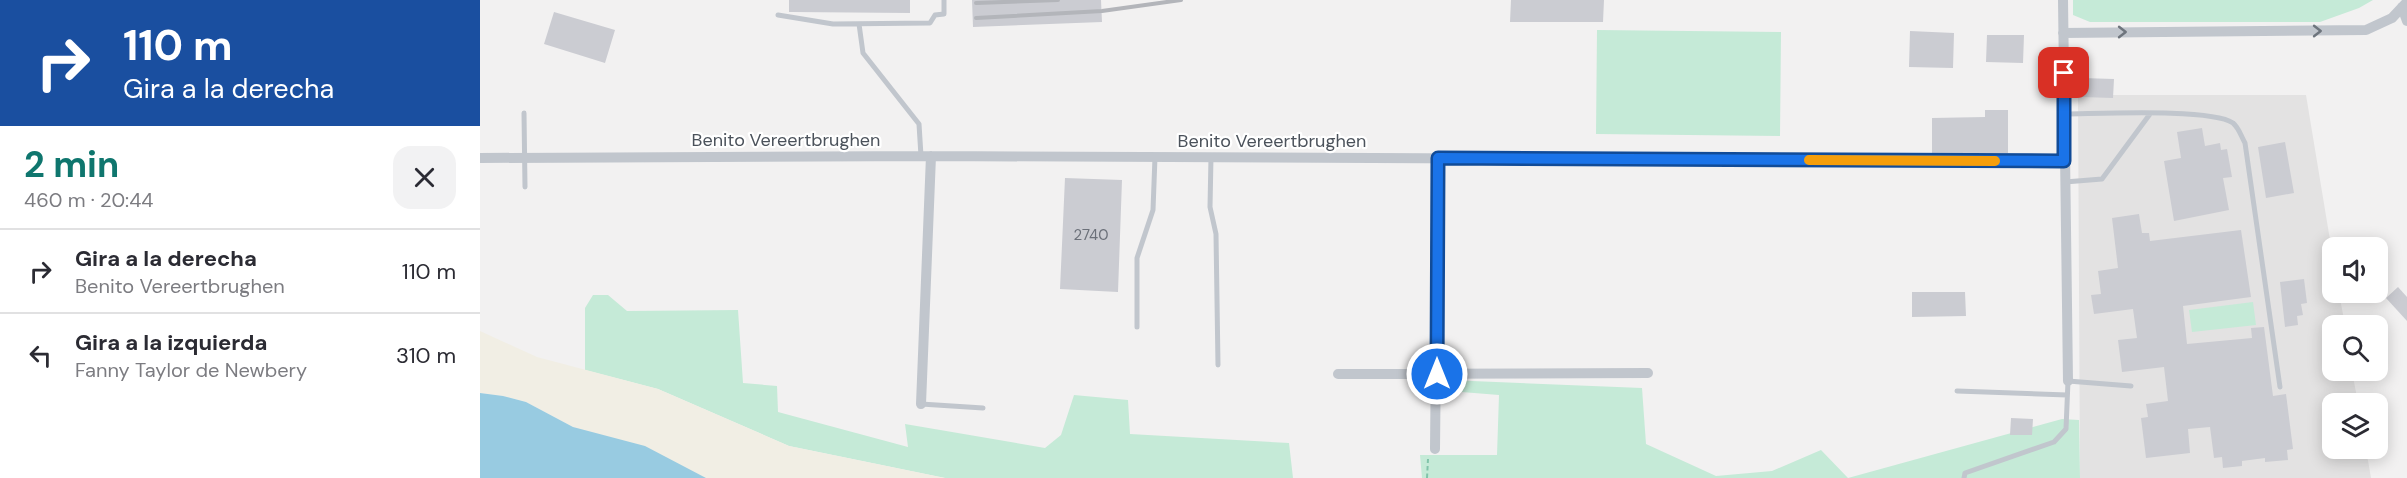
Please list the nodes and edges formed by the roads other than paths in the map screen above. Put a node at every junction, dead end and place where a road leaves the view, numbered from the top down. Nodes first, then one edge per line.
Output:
1 (944, 0) edge
2 (2063, 0) edge
3 (2405, 5) edge
4 (778, 15) dead end
5 (2407, 21) edge
6 (859, 24) junction
7 (2063, 33) junction
8 (524, 113) dead end
9 (2064, 114) junction
10 (2150, 114) junction
11 (926, 156) junction
12 (1155, 157) junction
13 (1211, 157) junction
14 (525, 158) junction
15 (1438, 158) junction
16 (480, 159) edge
17 (2064, 161) junction
18 (2065, 182) junction
19 (525, 187) dead end
20 (1137, 327) dead end
21 (1218, 365) dead end
22 (1648, 373) dead end
23 (1338, 374) dead end
24 (1437, 374) junction
25 (2068, 381) junction
26 (2131, 386) dead end
27 (2280, 387) dead end
28 (1957, 392) dead end
29 (2067, 395) junction
30 (921, 404) joint
31 (983, 408) dead end
32 (1435, 449) dead end
33 (1964, 478) edge

1 - 6 lane
2 - 7 street
3 - 5 street
7 -> 3 street
4 - 6 lane
6 - 11 lane
7 - 9 street
8 - 14 lane
9 - 10 lane
9 - 17 street
10 - 18 lane
10 - 27 lane
11 - 12 street, Benito Vereertbrughen
11 - 14 street, Benito Vereertbrughen
11 - 30 street
12 - 13 street, Benito Vereertbrughen
12 - 20 lane
13 - 15 street, Benito Vereertbrughen
13 - 21 lane
14 - 16 street, Benito Vereertbrughen
14 - 19 lane
15 - 17 street, Benito Vereertbrughen
15 - 24 street
17 - 18 street
18 - 25 street
22 - 24 street
23 - 24 street
24 - 32 street
25 - 26 lane
25 - 29 lane
28 - 29 lane
29 - 33 lane
30 - 31 lane

